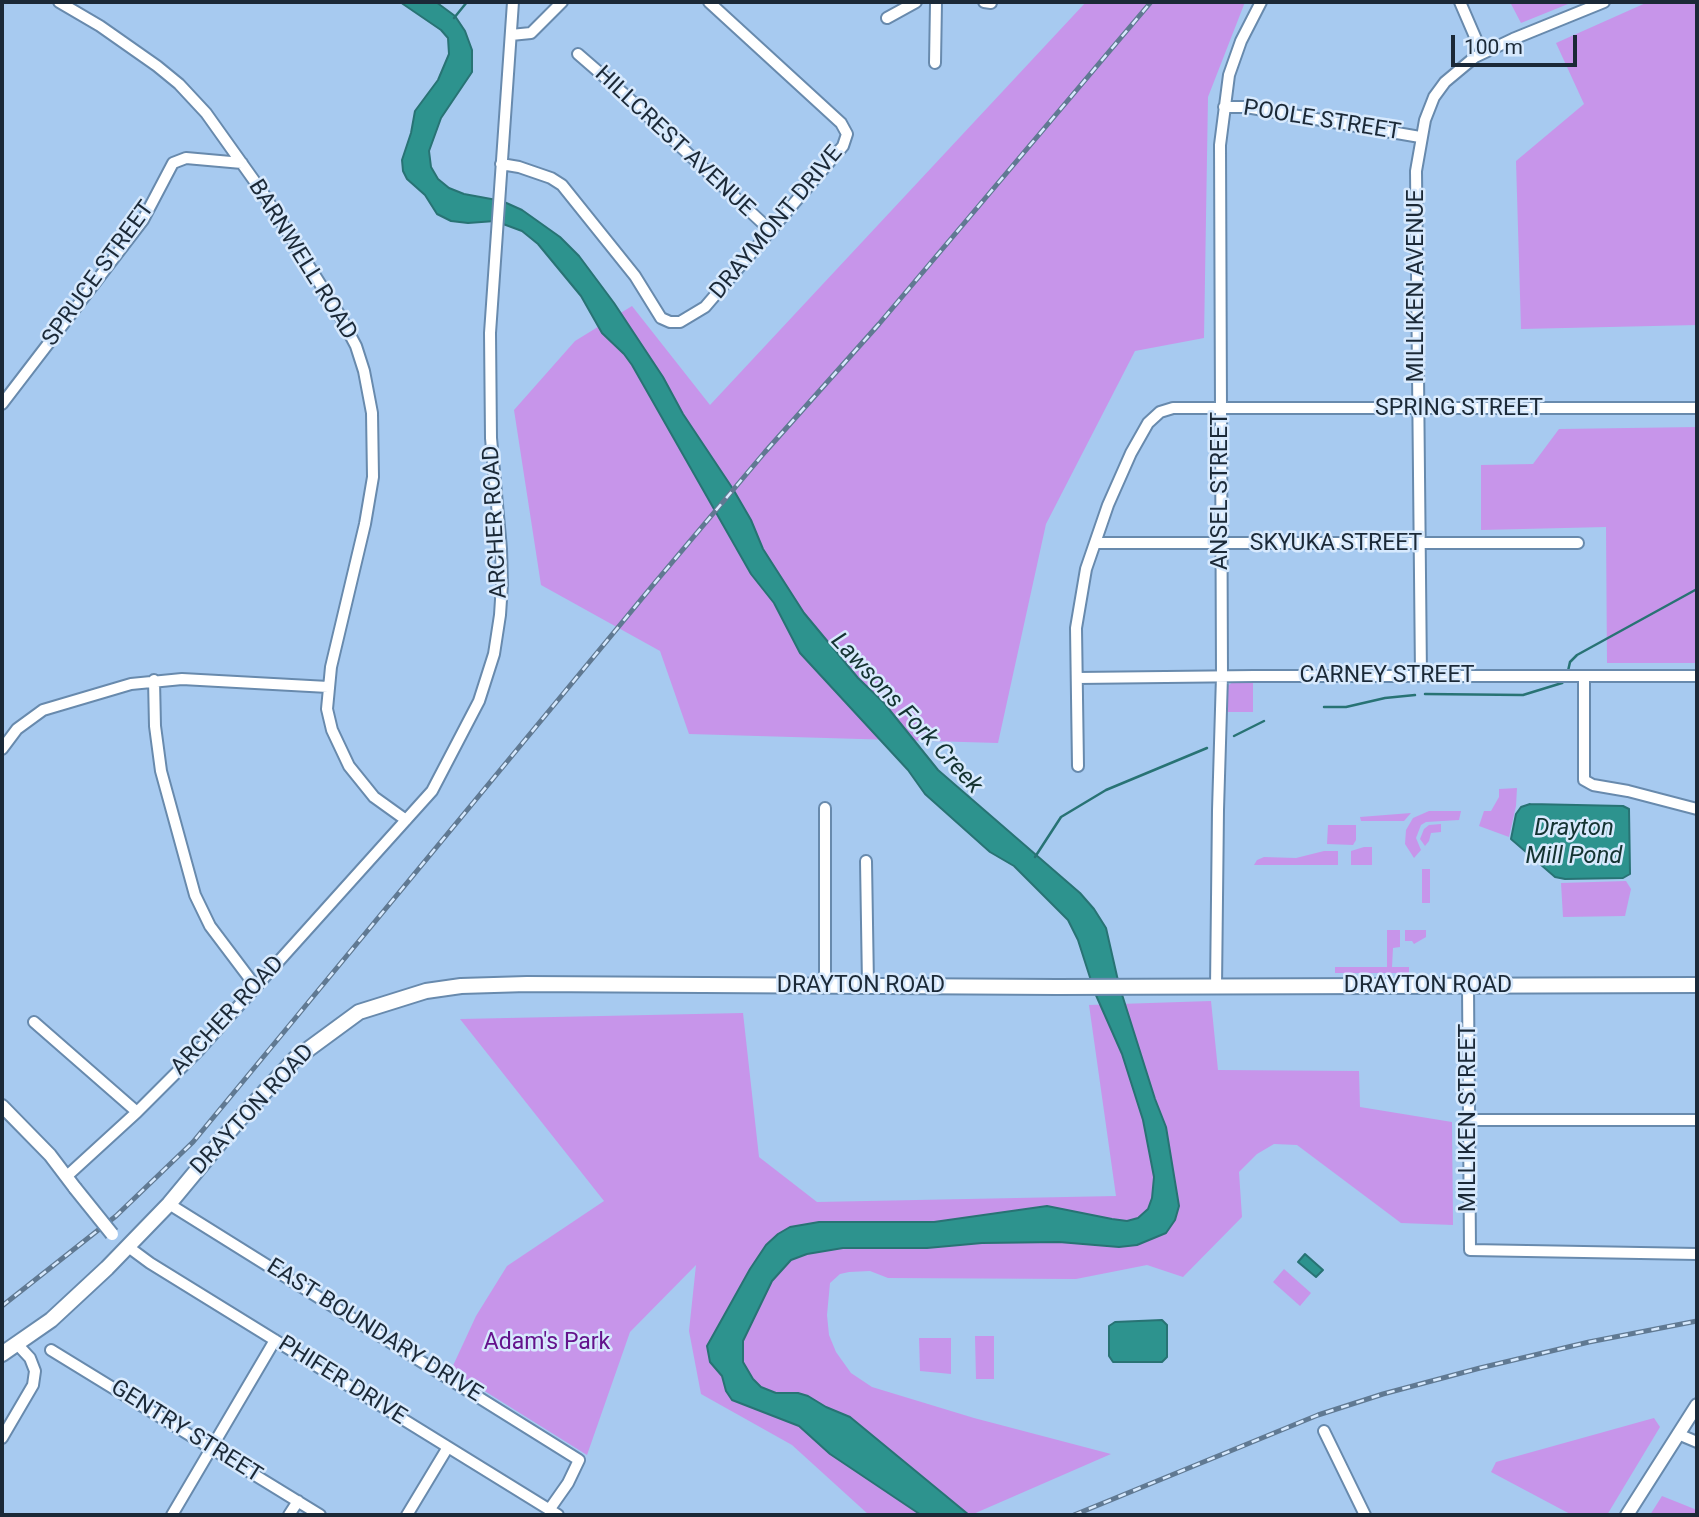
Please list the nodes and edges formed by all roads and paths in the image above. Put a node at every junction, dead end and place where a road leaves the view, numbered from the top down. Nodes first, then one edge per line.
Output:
1 (60, 2) edge
2 (513, 2) edge
3 (562, 2) edge
4 (709, 2) edge
5 (916, 2) edge
6 (937, 2) edge
7 (1261, 2) edge
8 (1460, 2) edge
9 (1604, 2) edge
10 (887, 18) dead end
11 (511, 35) junction
12 (1482, 53) junction
13 (578, 54) dead end
14 (935, 63) dead end
15 (1224, 107) junction
16 (1420, 136) junction
17 (242, 163) junction
18 (502, 164) junction
19 (770, 230) junction
20 (2, 404) edge
21 (1220, 408) junction
22 (1697, 408) edge
23 (1417, 409) junction
24 (1095, 543) junction
25 (1578, 543) dead end
26 (1221, 544) junction
27 (1420, 544) junction
28 (1222, 676) junction
29 (1421, 676) junction
30 (1579, 676) junction
31 (1697, 676) edge
32 (1077, 678) junction
33 (154, 680) junction
34 (328, 687) junction
35 (2, 749) edge
36 (1077, 766) dead end
37 (825, 808) dead end
38 (1697, 809) edge
39 (406, 820) junction
40 (866, 861) dead end
41 (825, 985) junction
42 (868, 985) junction
43 (1697, 985) edge
44 (1468, 986) junction
45 (1216, 987) junction
46 (256, 988) junction
47 (34, 1022) dead end
48 (2, 1106) edge
49 (137, 1112) junction
50 (1697, 1119) edge
51 (1468, 1120) junction
52 (67, 1176) junction
53 (169, 1204) junction
54 (127, 1246) junction
55 (1697, 1254) edge
56 (275, 1340) junction
57 (17, 1344) junction
58 (51, 1350) dead end
59 (2, 1354) edge
60 (1697, 1405) edge
61 (1324, 1431) dead end
62 (1678, 1434) junction
63 (2, 1438) edge
64 (1697, 1442) edge
65 (212, 1447) junction
66 (448, 1447) junction
67 (298, 1501) junction
68 (553, 1513) edge
69 (172, 1515) edge
70 (289, 1515) edge
71 (320, 1515) edge
72 (407, 1515) edge
73 (1365, 1515) edge
74 (1627, 1515) edge

1 - 17 street, BARNWELL ROAD
2 - 11 street, ARCHER ROAD
3 - 11 street
4 - 19 street, DRAYMONT DRIVE
5 - 10 street
6 - 14 street
7 - 15 street, ANSEL STREET
8 - 12 street
9 - 12 street, MILLIKEN AVENUE
11 - 18 street, ARCHER ROAD
12 - 16 street, MILLIKEN AVENUE
13 - 19 street, HILLCREST AVENUE
15 - 16 street, POOLE STREET
15 - 21 street, ANSEL STREET
16 - 23 street, MILLIKEN AVENUE
17 - 20 street, SPRUCE STREET
17 - 34 street, BARNWELL ROAD
18 - 19 street, DRAYMONT DRIVE
18 - 39 street, ARCHER ROAD
21 - 23 street, SPRING STREET
21 - 24 street, SPRING STREET
21 - 26 street, ANSEL STREET
22 - 23 street, SPRING STREET
23 - 27 street, MILLIKEN AVENUE
24 - 26 street, SKYUKA STREET
24 - 32 street, SPRING STREET
25 - 27 street, SKYUKA STREET
26 - 27 street, SKYUKA STREET
26 - 28 street, ANSEL STREET
27 - 29 street, MILLIKEN AVENUE
28 - 29 street, CARNEY STREET
28 - 32 street, CARNEY STREET
28 - 45 street, ANSEL STREET
29 - 30 street, CARNEY STREET
30 - 31 street, CARNEY STREET
30 - 38 street
32 - 36 street, SPRING STREET
33 - 34 street
33 - 35 street
33 - 46 street
34 - 39 street, BARNWELL ROAD
37 - 41 street
39 - 46 street, ARCHER ROAD
40 - 42 street
41 - 42 main road, DRAYTON ROAD
41 - 53 main road, DRAYTON ROAD
42 - 45 main road, DRAYTON ROAD
43 - 44 main road, DRAYTON ROAD
44 - 45 main road, DRAYTON ROAD
44 - 51 street, MILLIKEN STREET
46 - 49 street, ARCHER ROAD
47 - 49 street
48 - 52 street
49 - 52 street, ARCHER ROAD
50 - 51 street
51 - 55 street, MILLIKEN STREET
52 - 54 street, bridge
53 - 54 main road, DRAYTON ROAD
53 - 68 street, EAST BOUNDARY DRIVE
54 - 56 street, PHIFER DRIVE
54 - 57 main road, DRAYTON ROAD
56 - 65 street
56 - 66 street, PHIFER DRIVE
57 - 59 main road, DRAYTON ROAD
57 - 63 street
58 - 65 street, GENTRY STREET
60 - 62 street
61 - 73 street
62 - 64 street
62 - 74 street
65 - 67 street, GENTRY STREET
65 - 69 street
66 - 68 street, PHIFER DRIVE
66 - 72 street
67 - 70 street
67 - 71 street, GENTRY STREET

